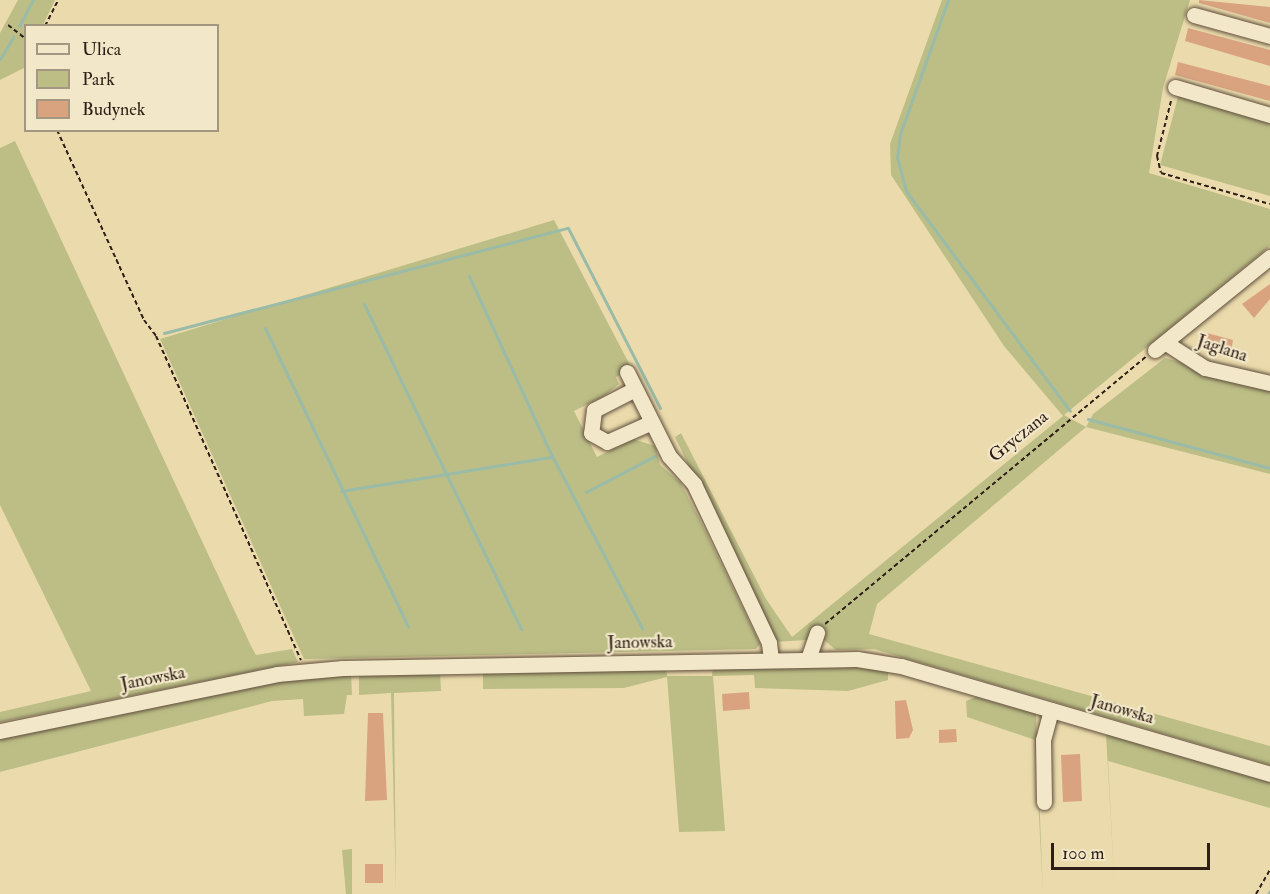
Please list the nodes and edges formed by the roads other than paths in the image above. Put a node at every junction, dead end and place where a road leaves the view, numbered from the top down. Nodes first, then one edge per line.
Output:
1 (1194, 15) dead end
2 (1270, 36) edge
3 (1173, 94) road end
4 (1270, 115) edge
5 (1270, 257) edge
6 (627, 372) dead end
7 (1270, 383) edge
8 (635, 389) junction
9 (651, 422) junction
10 (817, 633) road end
11 (808, 659) junction
12 (771, 660) junction
13 (1051, 710) junction
14 (0, 731) edge
15 (1270, 774) edge
16 (1044, 802) dead end

1 - 2 street
3 - 4 street
5 - 7 street, Jaglana
6 - 8 street
8 - 9 street
8 - 9 street
9 - 12 street
10 - 11 street
11 - 12 street, Janowska
11 - 13 street, Janowska
12 - 14 street, Janowska
13 - 15 street, Janowska
13 - 16 street

